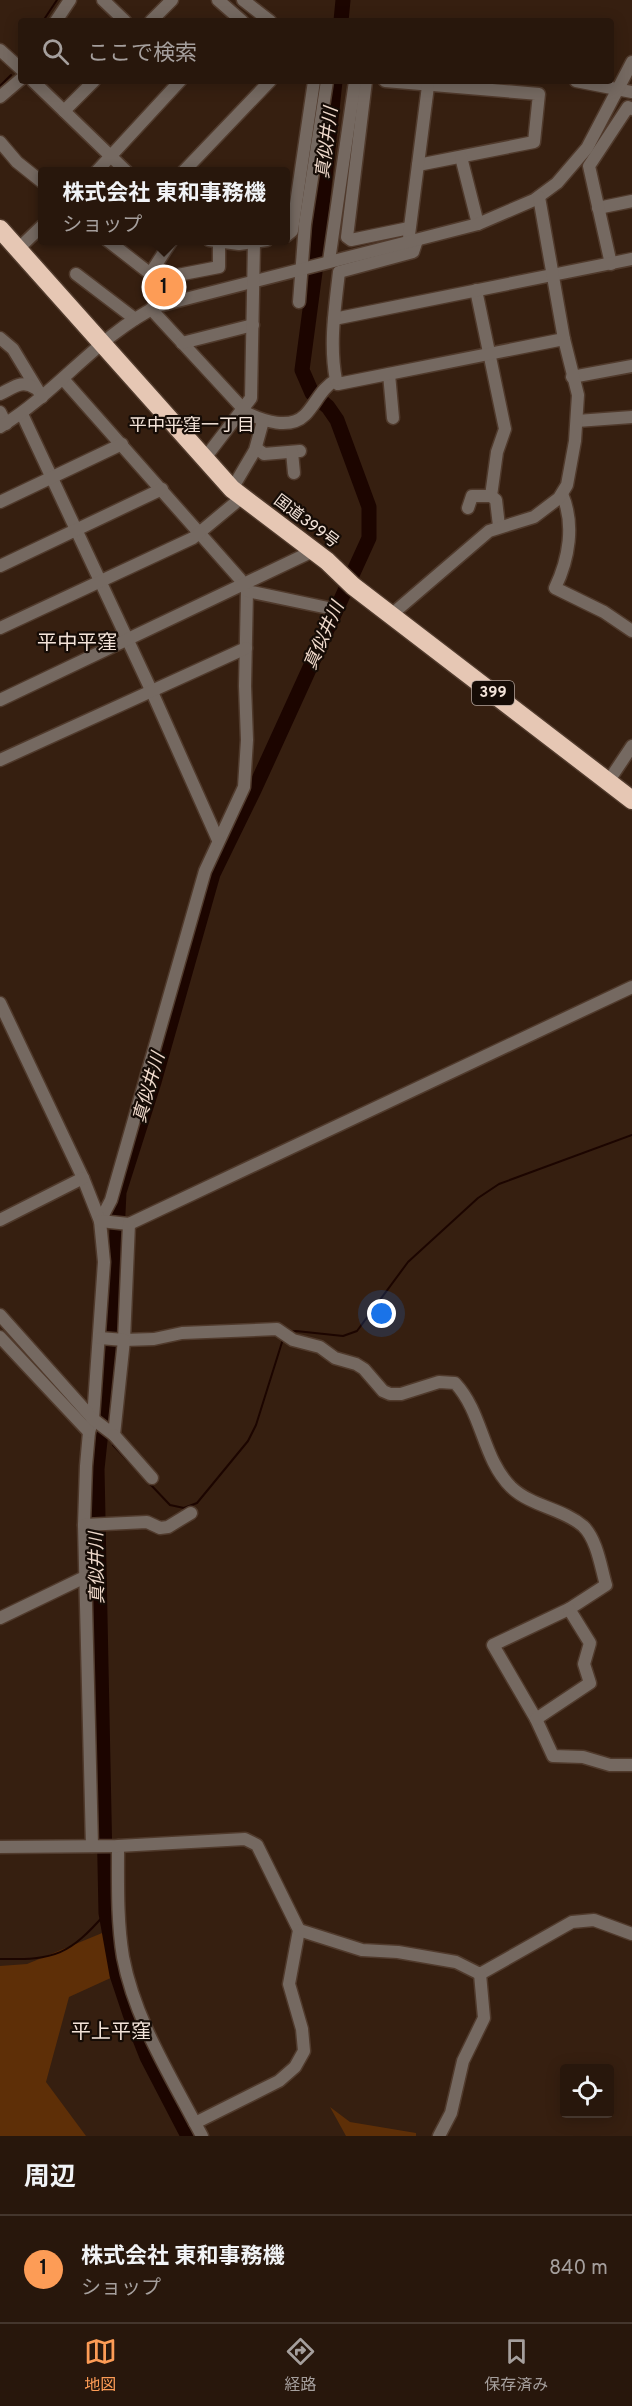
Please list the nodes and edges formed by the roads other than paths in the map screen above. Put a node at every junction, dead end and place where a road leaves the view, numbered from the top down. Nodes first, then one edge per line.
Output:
1 (70, 0) edge
2 (103, 0) edge
3 (172, 0) edge
4 (218, 0) edge
5 (243, 0) edge
6 (58, 18) edge
7 (122, 18) edge
8 (154, 18) edge
9 (237, 18) edge
10 (266, 18) edge
11 (0, 50) edge
12 (632, 62) edge
13 (18, 66) edge
14 (18, 82) edge
15 (36, 84) edge
16 (90, 84) edge
17 (177, 84) edge
18 (267, 84) edge
19 (314, 84) edge
20 (327, 84) edge
21 (355, 84) edge
22 (366, 84) edge
23 (411, 84) edge
24 (602, 84) edge
25 (428, 86) junction
26 (619, 86) junction
27 (632, 92) edge
28 (0, 97) edge
29 (632, 109) edge
30 (64, 111) junction
31 (0, 142) edge
32 (110, 156) junction
33 (460, 157) junction
34 (418, 165) junction
35 (100, 167) edge
36 (122, 167) edge
37 (187, 167) edge
38 (38, 179) edge
39 (539, 197) junction
40 (632, 201) edge
41 (598, 208) junction
42 (478, 224) junction
43 (409, 228) junction
44 (0, 229) edge
45 (38, 230) edge
46 (290, 232) edge
47 (413, 241) junction
48 (113, 245) edge
49 (169, 245) edge
50 (215, 245) edge
51 (254, 245) edge
52 (18, 249) junction
53 (632, 260) edge
54 (329, 261) junction
55 (611, 264) junction
56 (304, 268) junction
57 (76, 274) dead end
58 (150, 274) junction
59 (554, 274) junction
60 (254, 281) junction
61 (476, 290) junction
62 (299, 302) dead end
63 (151, 309) junction
64 (135, 319) junction
65 (334, 319) junction
66 (253, 325) junction
67 (0, 338) edge
68 (564, 339) junction
69 (182, 343) junction
70 (102, 344) junction
71 (489, 354) junction
72 (632, 366) edge
73 (389, 374) junction
74 (572, 378) junction
75 (63, 379) junction
76 (336, 380) junction
77 (39, 393) junction
78 (0, 394) edge
79 (243, 409) junction
80 (22, 414) junction
81 (632, 417) edge
82 (393, 418) dead end
83 (2, 421) edge
84 (263, 421) junction
85 (577, 421) junction
86 (122, 444) junction
87 (256, 448) junction
88 (205, 458) junction
89 (294, 473) dead end
90 (52, 478) junction
91 (162, 489) junction
92 (237, 493) junction
93 (562, 494) junction
94 (491, 496) junction
95 (467, 500) dead end
96 (0, 502) edge
97 (499, 526) junction
98 (76, 530) junction
99 (200, 533) junction
100 (320, 556) junction
101 (0, 566) edge
102 (100, 581) junction
103 (246, 588) junction
104 (333, 609) dead end
105 (391, 615) junction
106 (0, 628) edge
107 (632, 631) edge
108 (127, 641) junction
109 (246, 648) junction
110 (152, 692) junction
111 (0, 700) edge
112 (632, 746) edge
113 (0, 760) edge
114 (608, 782) junction
115 (632, 800) edge
116 (218, 840) junction
117 (632, 987) edge
118 (0, 1003) edge
119 (83, 1178) junction
120 (0, 1220) edge
121 (102, 1221) junction
122 (127, 1224) junction
123 (0, 1315) edge
124 (0, 1337) edge
125 (101, 1338) junction
126 (122, 1340) junction
127 (95, 1420) junction
128 (89, 1432) junction
129 (112, 1434) junction
130 (152, 1478) dead end
131 (191, 1513) dead end
132 (86, 1525) junction
133 (85, 1577) junction
134 (569, 1609) junction
135 (0, 1617) edge
136 (536, 1719) junction
137 (632, 1765) edge
138 (94, 1846) junction
139 (116, 1846) junction
140 (0, 1847) edge
141 (299, 1930) junction
142 (632, 1934) edge
143 (480, 1974) junction
144 (195, 2123) junction
145 (202, 2136) edge
146 (439, 2136) edge

1 - 6 street
2 - 7 street
3 - 8 street
4 - 9 street
5 - 10 street
11 - 13 street
12 - 26 street
14 - 28 street
15 - 30 street
16 - 30 street
17 - 32 street
18 - 37 street
19 - 46 street
20 - 56 street
21 - 54 street
22 - 43 street
23 - 25 street
24 - 26 street
25 - 33 street
25 - 34 street
26 - 27 street
26 - 39 street
29 - 41 street
30 - 32 street
31 - 38 street
32 - 35 street
32 - 36 street
33 - 34 street
33 - 42 street
34 - 43 street
39 - 42 street
39 - 59 street
40 - 41 street
41 - 55 street
42 - 47 street
43 - 47 street
44 - 52 highway, 国道399号 / 399
45 - 52 street
47 - 54 street
47 - 65 street
48 - 58 street
49 - 58 street
50 - 58 street
51 - 60 street
52 - 70 highway, 国道399号 / 399
53 - 55 street
54 - 56 street
55 - 59 street
56 - 60 street
56 - 62 street
57 - 64 street
59 - 61 street
59 - 68 street
60 - 63 street
60 - 66 street
61 - 65 street
61 - 71 street
63 - 64 street
63 - 69 street
64 - 70 street
65 - 76 street
66 - 69 street
66 - 79 street
67 - 77 street
68 - 71 street
68 - 74 street
69 - 79 street
70 - 75 street
70 - 88 highway, 国道399号 / 399
71 - 73 street
71 - 94 street
72 - 74 street
73 - 76 street
73 - 82 street
74 - 85 street
75 - 77 street
75 - 86 street
76 - 84 street
77 - 78 street
77 - 80 street
79 - 84 street
79 - 88 street
80 - 83 street
80 - 90 street
81 - 85 street
84 - 87 street
85 - 93 street
86 - 90 street
86 - 91 street
87 - 89 street
87 - 92 street
88 - 92 highway, 国道399号 / 399
90 - 96 street
90 - 98 street
91 - 98 street
91 - 99 street
92 - 99 street
92 - 100 highway, 国道399号 / 399
93 - 97 street
93 - 107 street
94 - 95 street
94 - 97 street
97 - 105 street
98 - 101 street
98 - 102 street
99 - 102 street
99 - 103 street
100 - 103 street
100 - 105 highway, 国道399号 / 399
102 - 106 street
102 - 108 street
103 - 104 street
103 - 108 street
103 - 109 street
105 - 114 highway, 国道399号 / 399
108 - 110 street
108 - 111 street
109 - 110 street
109 - 116 street
110 - 113 street
110 - 116 street
112 - 114 street
114 - 115 highway, 国道399号 / 399
116 - 121 street
117 - 122 street
118 - 119 street
119 - 120 street
119 - 121 street
121 - 122 street
121 - 125 street
122 - 126 street
123 - 127 street
124 - 128 street
125 - 126 street
125 - 127 street
126 - 129 street
126 - 134 street
127 - 128 street
127 - 129 street
128 - 132 street
129 - 130 street
131 - 132 street
132 - 133 street
133 - 135 street
133 - 138 street
134 - 136 street
134 - 136 street
136 - 137 street
138 - 139 street
138 - 140 street
139 - 141 street
139 - 144 street
141 - 143 street
141 - 144 street
142 - 143 street
143 - 146 street
144 - 145 street

